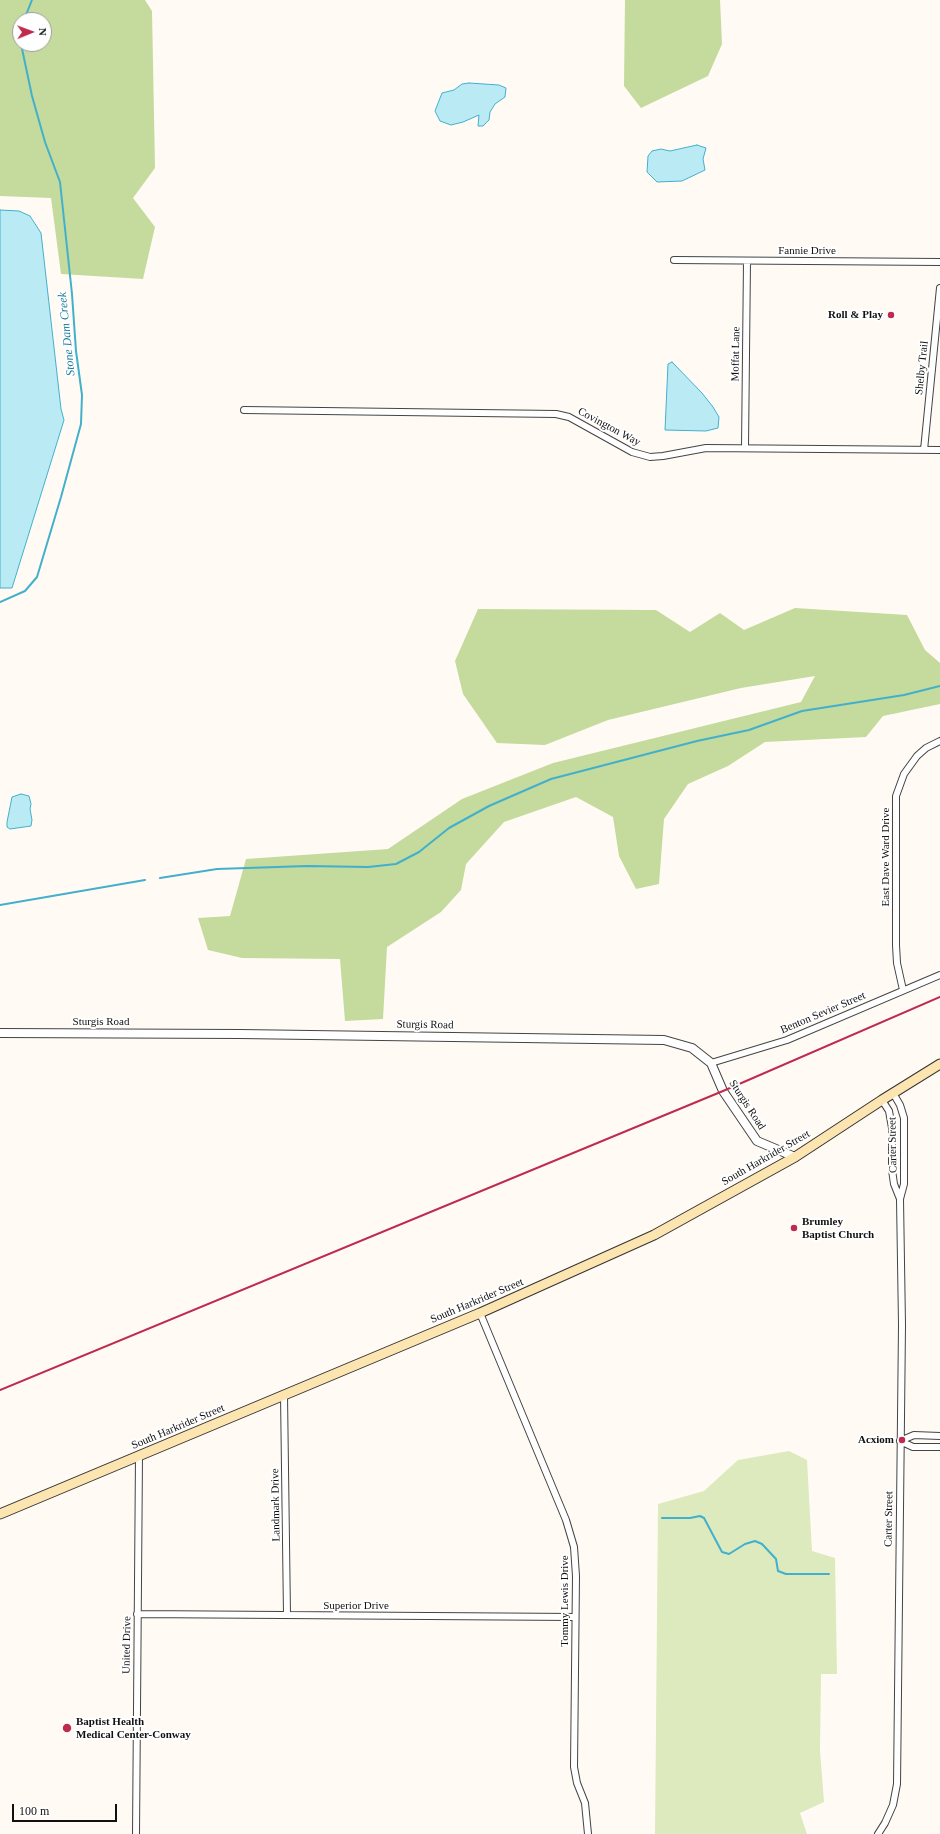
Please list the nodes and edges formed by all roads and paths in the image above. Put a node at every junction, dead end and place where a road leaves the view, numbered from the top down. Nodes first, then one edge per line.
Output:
1 (674, 260) dead end
2 (747, 261) junction
3 (940, 262) edge
4 (940, 288) edge
5 (244, 410) dead end
6 (745, 447) junction
7 (924, 450) junction
8 (940, 450) edge
9 (940, 742) edge
10 (940, 975) edge
11 (903, 990) junction
12 (0, 1033) edge
13 (711, 1063) junction
14 (940, 1064) edge
15 (893, 1093) junction
16 (882, 1100) junction
17 (796, 1157) junction
18 (900, 1199) junction
19 (480, 1313) junction
20 (284, 1395) junction
21 (940, 1436) edge
22 (900, 1441) junction
23 (940, 1447) edge
24 (139, 1456) junction
25 (0, 1514) edge
26 (137, 1614) junction
27 (287, 1615) junction
28 (575, 1617) junction
29 (136, 1834) edge
30 (588, 1834) edge
31 (878, 1834) edge

1 - 2 street, Fannie Drive
2 - 3 street, Fannie Drive
2 - 6 street, Moffat Lane
4 - 7 street, Shelby Trail
5 - 6 street, Covington Way
6 - 7 street, Covington Way
7 - 8 street, Covington Way
9 - 11 street, East Dave Ward Drive
10 - 11 street, Benton Sevier Street
11 - 13 street, Benton Sevier Street
12 - 13 street, Sturgis Road
13 - 17 street, Sturgis Road
14 - 15 main road, South Harkrider Street
15 - 16 main road, South Harkrider Street
15 - 18 street, Carter Street
16 - 17 main road, South Harkrider Street
16 - 18 street, Carter Street
17 - 19 main road, South Harkrider Street
18 - 22 street, Carter Street
19 - 20 main road, South Harkrider Street
19 - 28 street, Tommy Lewis Drive
20 - 24 main road, South Harkrider Street
20 - 27 street, Landmark Drive
21 - 22 street
22 - 23 street
22 - 31 street, Carter Street
24 - 25 main road, South Harkrider Street
24 - 26 street, United Drive
26 - 27 street, Superior Drive
26 - 29 street, United Drive
27 - 28 street, Superior Drive
28 - 30 street, Tommy Lewis Drive

